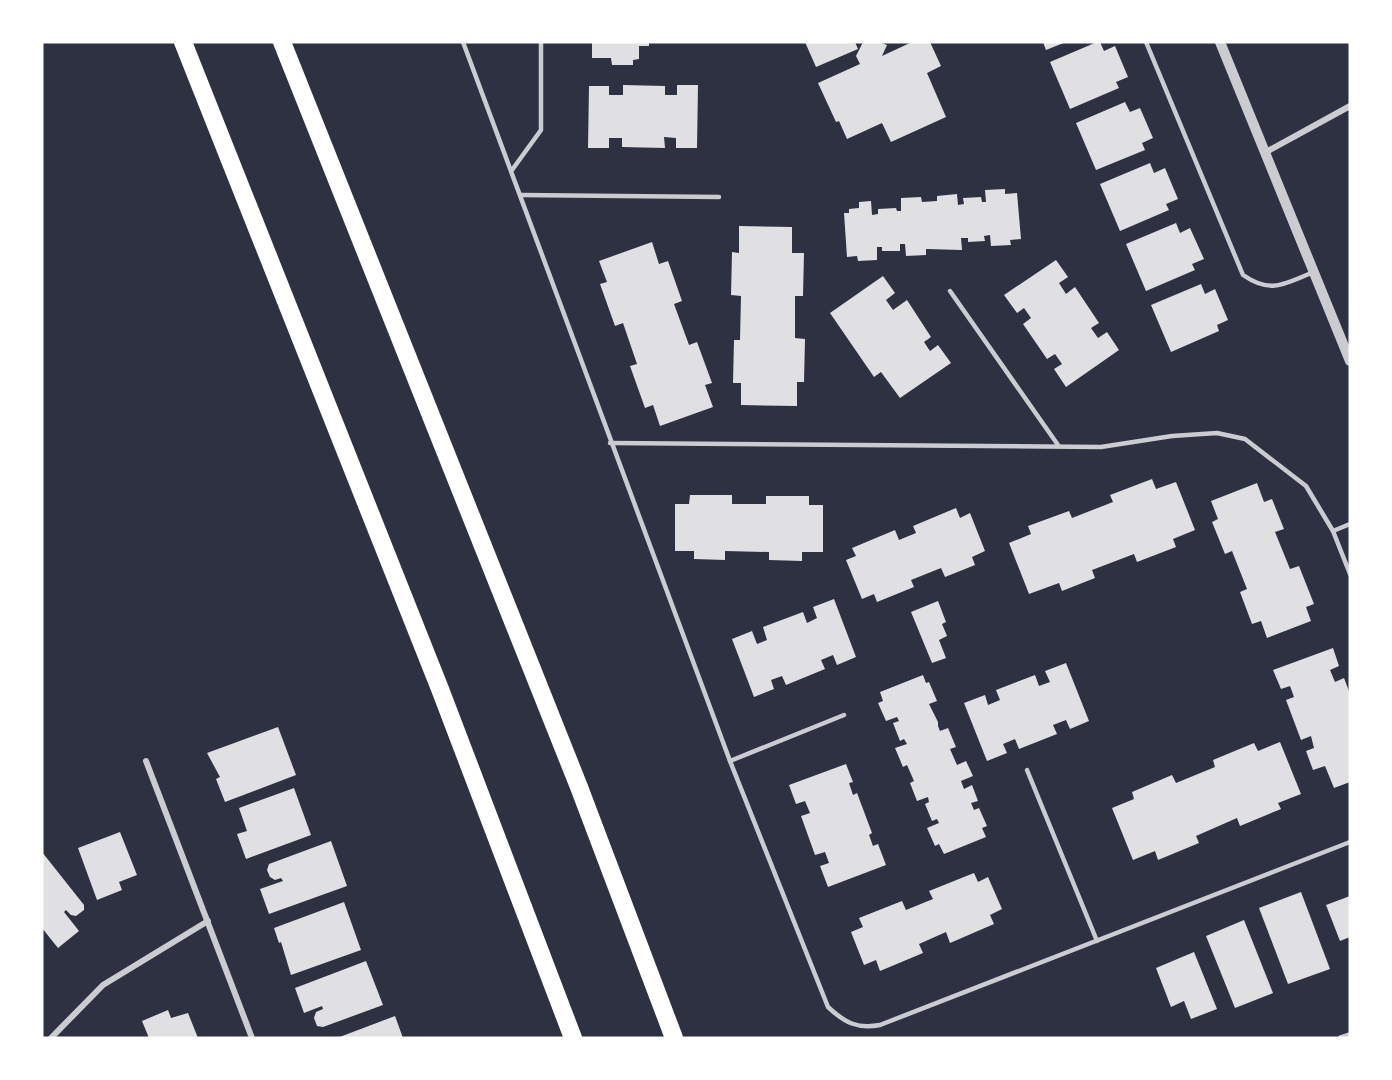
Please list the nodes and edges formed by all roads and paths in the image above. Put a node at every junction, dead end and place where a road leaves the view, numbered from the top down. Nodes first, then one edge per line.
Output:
1 (183, 42) edge
2 (282, 42) edge
3 (463, 42) edge
4 (541, 42) edge
5 (1146, 42) edge
6 (1220, 42) edge
7 (1350, 106) edge
8 (1266, 152) junction
9 (512, 170) junction
10 (520, 195) junction
11 (719, 197) dead end
12 (1314, 272) junction
13 (950, 291) dead end
14 (1350, 361) edge
15 (610, 443) junction
16 (1058, 445) junction
17 (1350, 524) edge
18 (1334, 531) junction
19 (1350, 574) edge
20 (843, 715) dead end
21 (146, 761) dead end
22 (730, 761) junction
23 (1027, 770) dead end
24 (1350, 842) edge
25 (208, 921) junction
26 (1097, 941) junction
27 (1350, 1035) edge
28 (51, 1038) edge
29 (252, 1038) edge
30 (573, 1038) edge
31 (674, 1038) edge
32 (1341, 1038) edge

1 - 30 highway
2 - 31 highway
3 - 9 lane
4 - 9 lane
5 - 12 lane
6 - 8 street
7 - 8 street
8 - 12 street
9 - 10 lane
10 - 11 lane
10 - 15 lane
12 - 14 street
13 - 16 lane
15 - 16 lane
15 - 22 lane
16 - 18 lane
17 - 18 lane
18 - 19 lane
20 - 22 lane
21 - 25 street
22 - 26 lane
23 - 26 lane
24 - 26 lane
25 - 28 street
25 - 29 street
27 - 32 street

